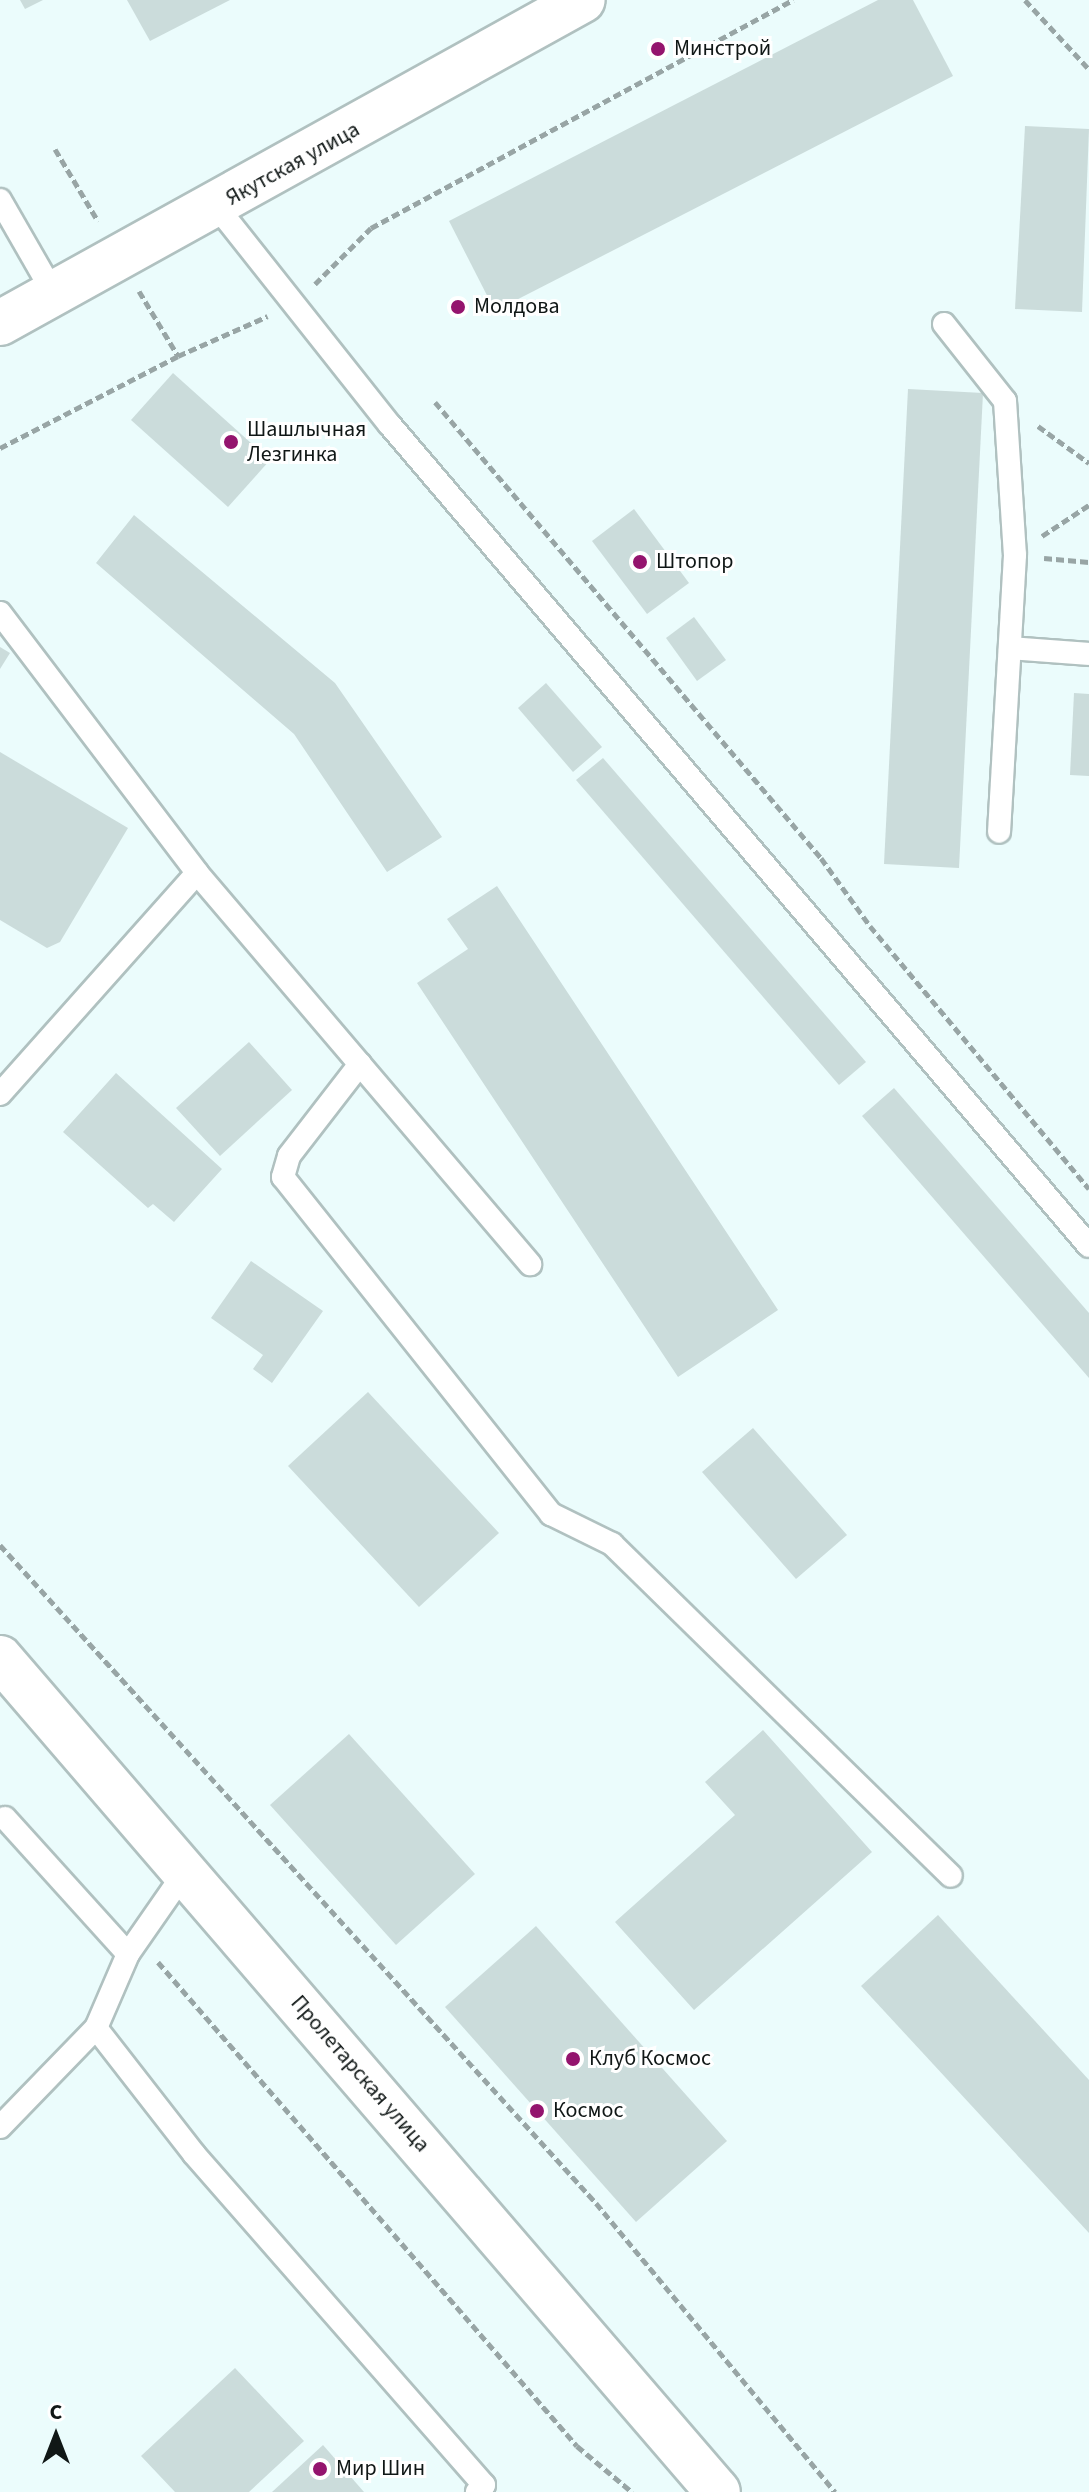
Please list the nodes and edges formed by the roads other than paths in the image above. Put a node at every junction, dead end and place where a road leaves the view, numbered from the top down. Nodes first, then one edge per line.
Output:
1 (583, 0) edge
2 (0, 200) edge
3 (217, 207) junction
4 (54, 294) junction
5 (0, 323) edge
6 (944, 324) dead end
7 (0, 613) edge
8 (1010, 648) junction
9 (1089, 654) edge
10 (999, 832) dead end
11 (197, 873) junction
12 (360, 1064) junction
13 (0, 1094) edge
14 (1089, 1246) edge
15 (530, 1264) dead end
16 (0, 1658) edge
17 (5, 1818) dead end
18 (185, 1872) junction
19 (951, 1876) dead end
20 (133, 1946) junction
21 (96, 2028) junction
22 (0, 2127) edge
23 (484, 2490) edge
24 (718, 2492) edge

1 - 3 street, Якутская улица
2 - 4 lane
3 - 4 street, Якутская улица
3 - 14 lane
4 - 5 street, Якутская улица
6 - 8 lane
7 - 11 lane
8 - 9 lane
8 - 10 lane
11 - 12 lane
11 - 13 lane
12 - 15 lane
12 - 19 lane
16 - 18 street, Пролетарская улица
17 - 20 lane
18 - 20 lane
18 - 24 street, Пролетарская улица
20 - 21 lane
21 - 22 lane
21 - 23 lane

